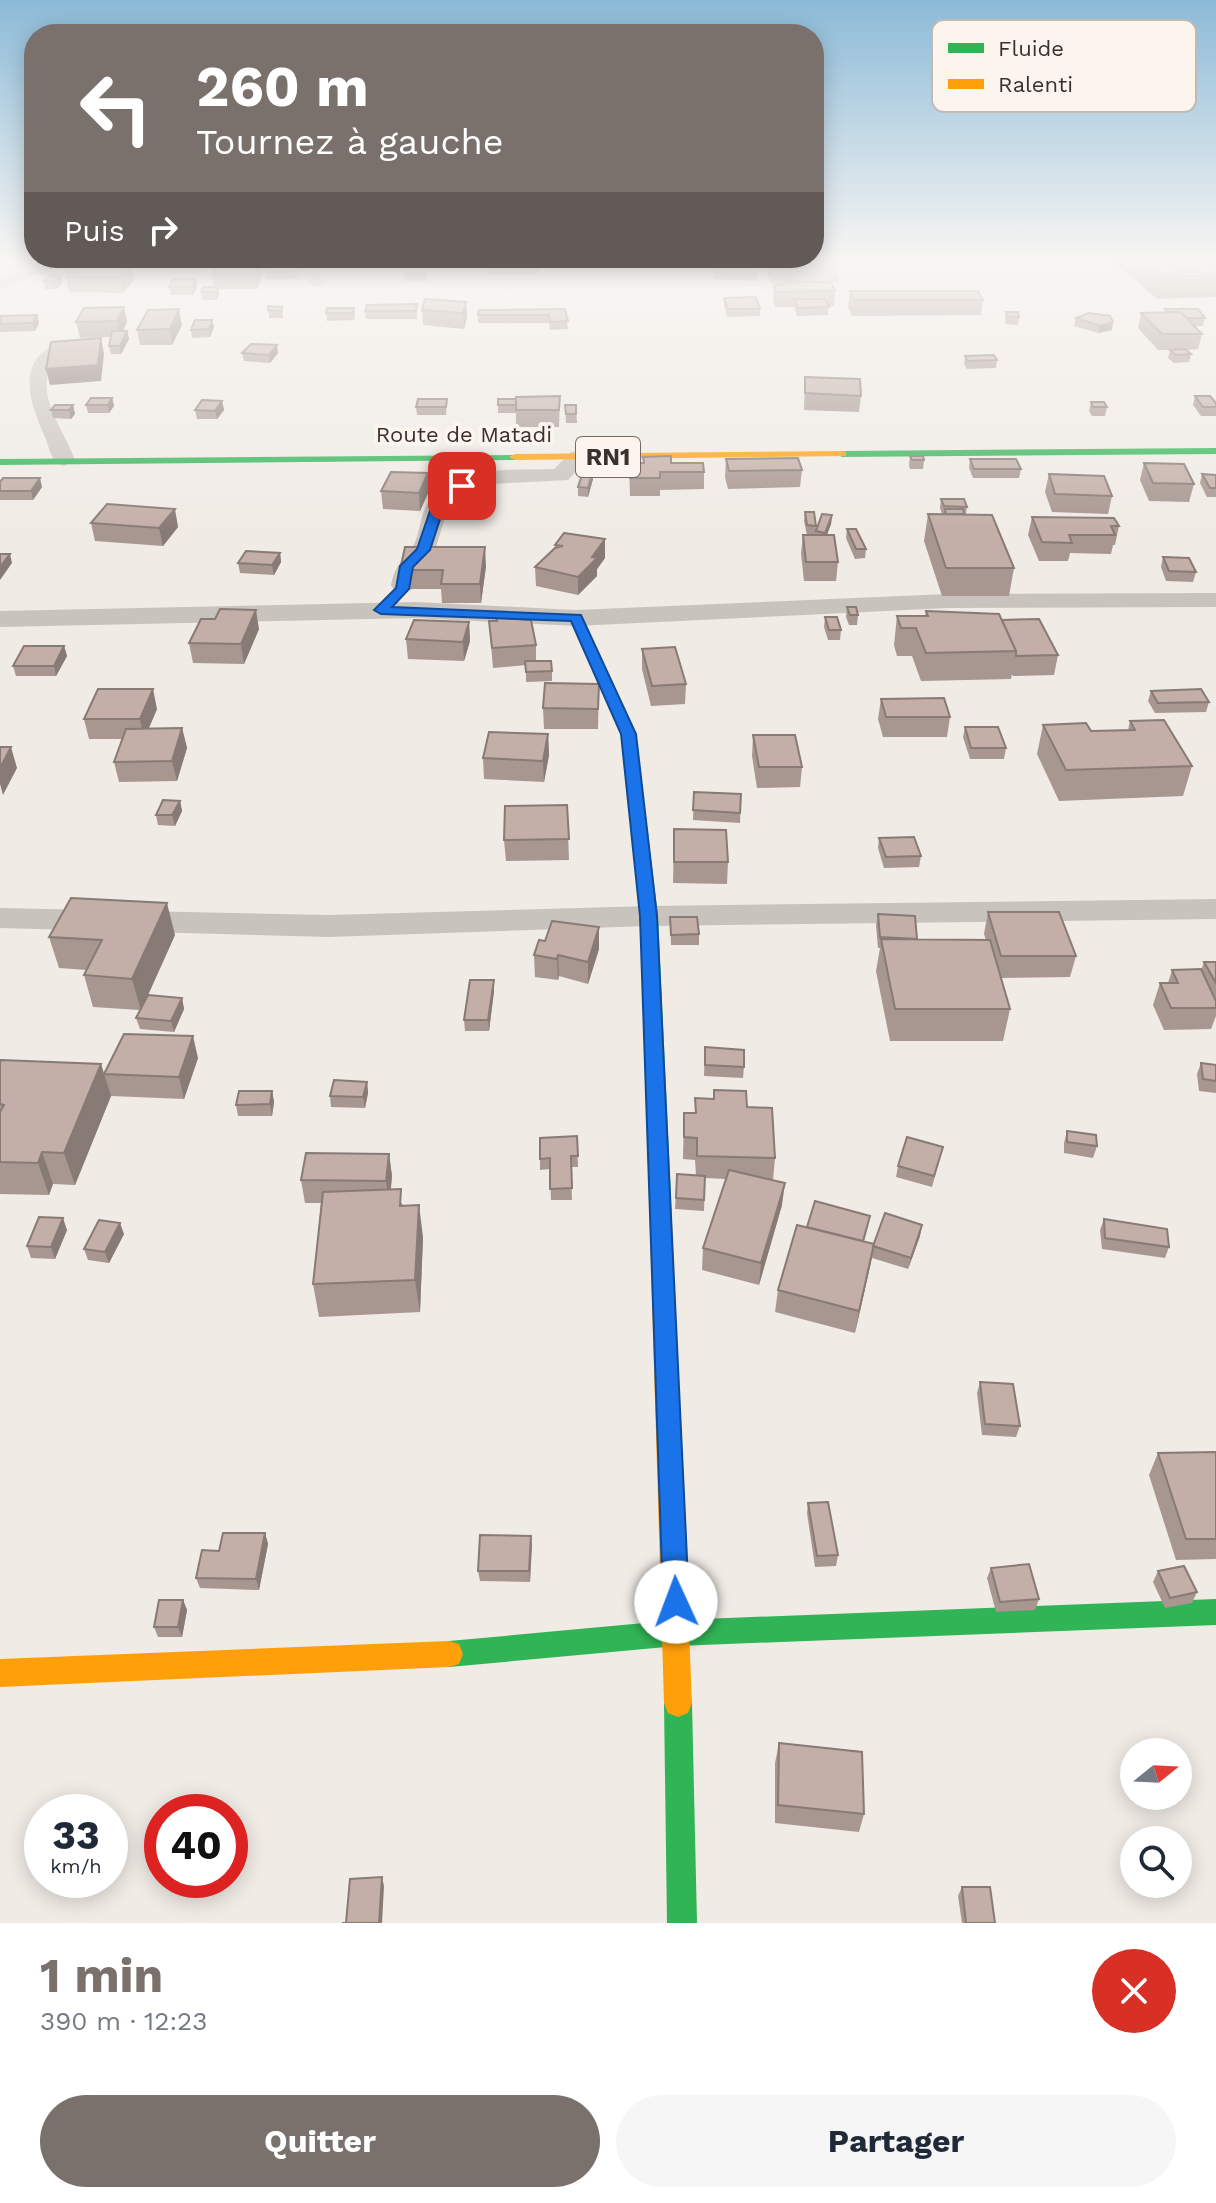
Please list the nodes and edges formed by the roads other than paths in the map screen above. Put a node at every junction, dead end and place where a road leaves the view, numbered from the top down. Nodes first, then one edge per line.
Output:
1 (61, 352) edge
2 (1216, 451) edge
3 (579, 457) junction
4 (64, 460) junction
5 (0, 462) edge
6 (1216, 600) edge
7 (381, 610) junction
8 (576, 618) junction
9 (0, 619) edge
10 (1216, 909) edge
11 (649, 916) junction
12 (0, 918) edge
13 (1216, 1612) edge
14 (677, 1633) junction
15 (0, 1673) edge
16 (682, 1923) edge

1 - 4 street
2 - 3 main road, Route de Matadi / RN1
3 - 4 main road, Route de Matadi / RN1
3 - 7 street
4 - 5 main road, Route de Matadi / RN1
6 - 8 street
7 - 8 street
7 - 9 street
8 - 11 main road
10 - 11 street
11 - 12 street
11 - 14 main road
13 - 14 main road
14 - 15 main road
14 - 16 main road

